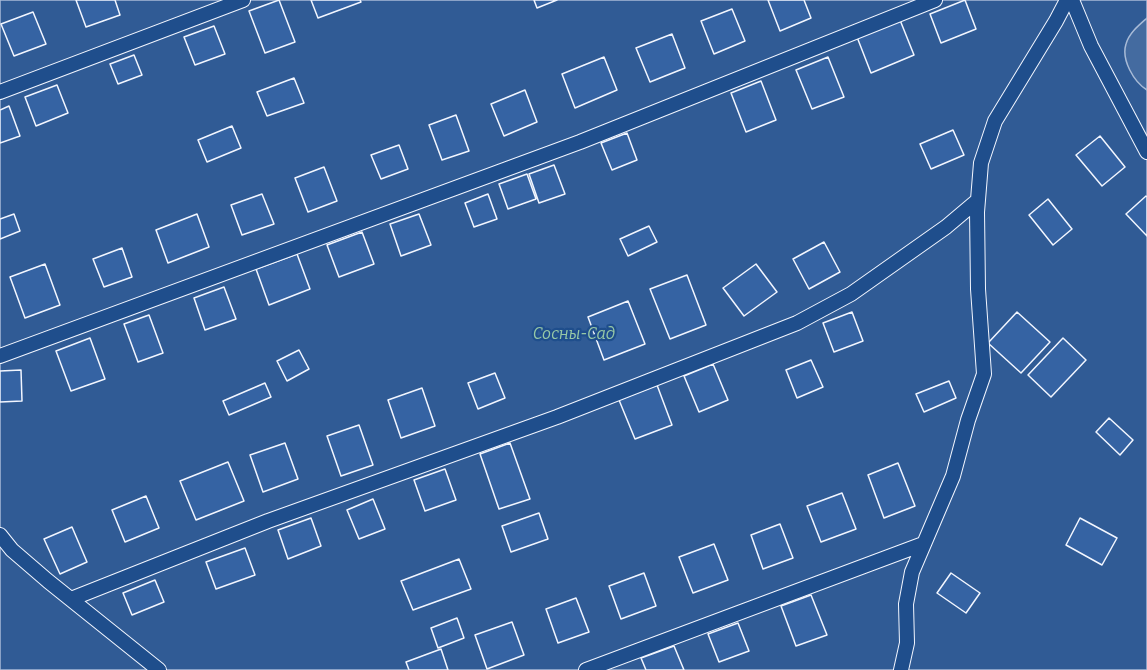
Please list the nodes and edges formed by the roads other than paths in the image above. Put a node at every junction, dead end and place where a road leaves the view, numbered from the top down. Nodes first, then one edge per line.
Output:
1 (243, 0) edge
2 (935, 0) edge
3 (1067, 0) edge
4 (1071, 0) edge
5 (0, 92) edge
6 (1147, 152) edge
7 (978, 200) junction
8 (0, 356) edge
9 (0, 535) edge
10 (923, 544) junction
11 (71, 599) junction
12 (159, 670) edge
13 (586, 670) edge
14 (901, 670) edge

1 - 5 lane
2 - 8 lane
3 - 7 lane
4 - 6 lane
7 - 10 lane
7 - 11 lane
9 - 11 lane
10 - 13 lane
10 - 14 lane
11 - 12 lane

